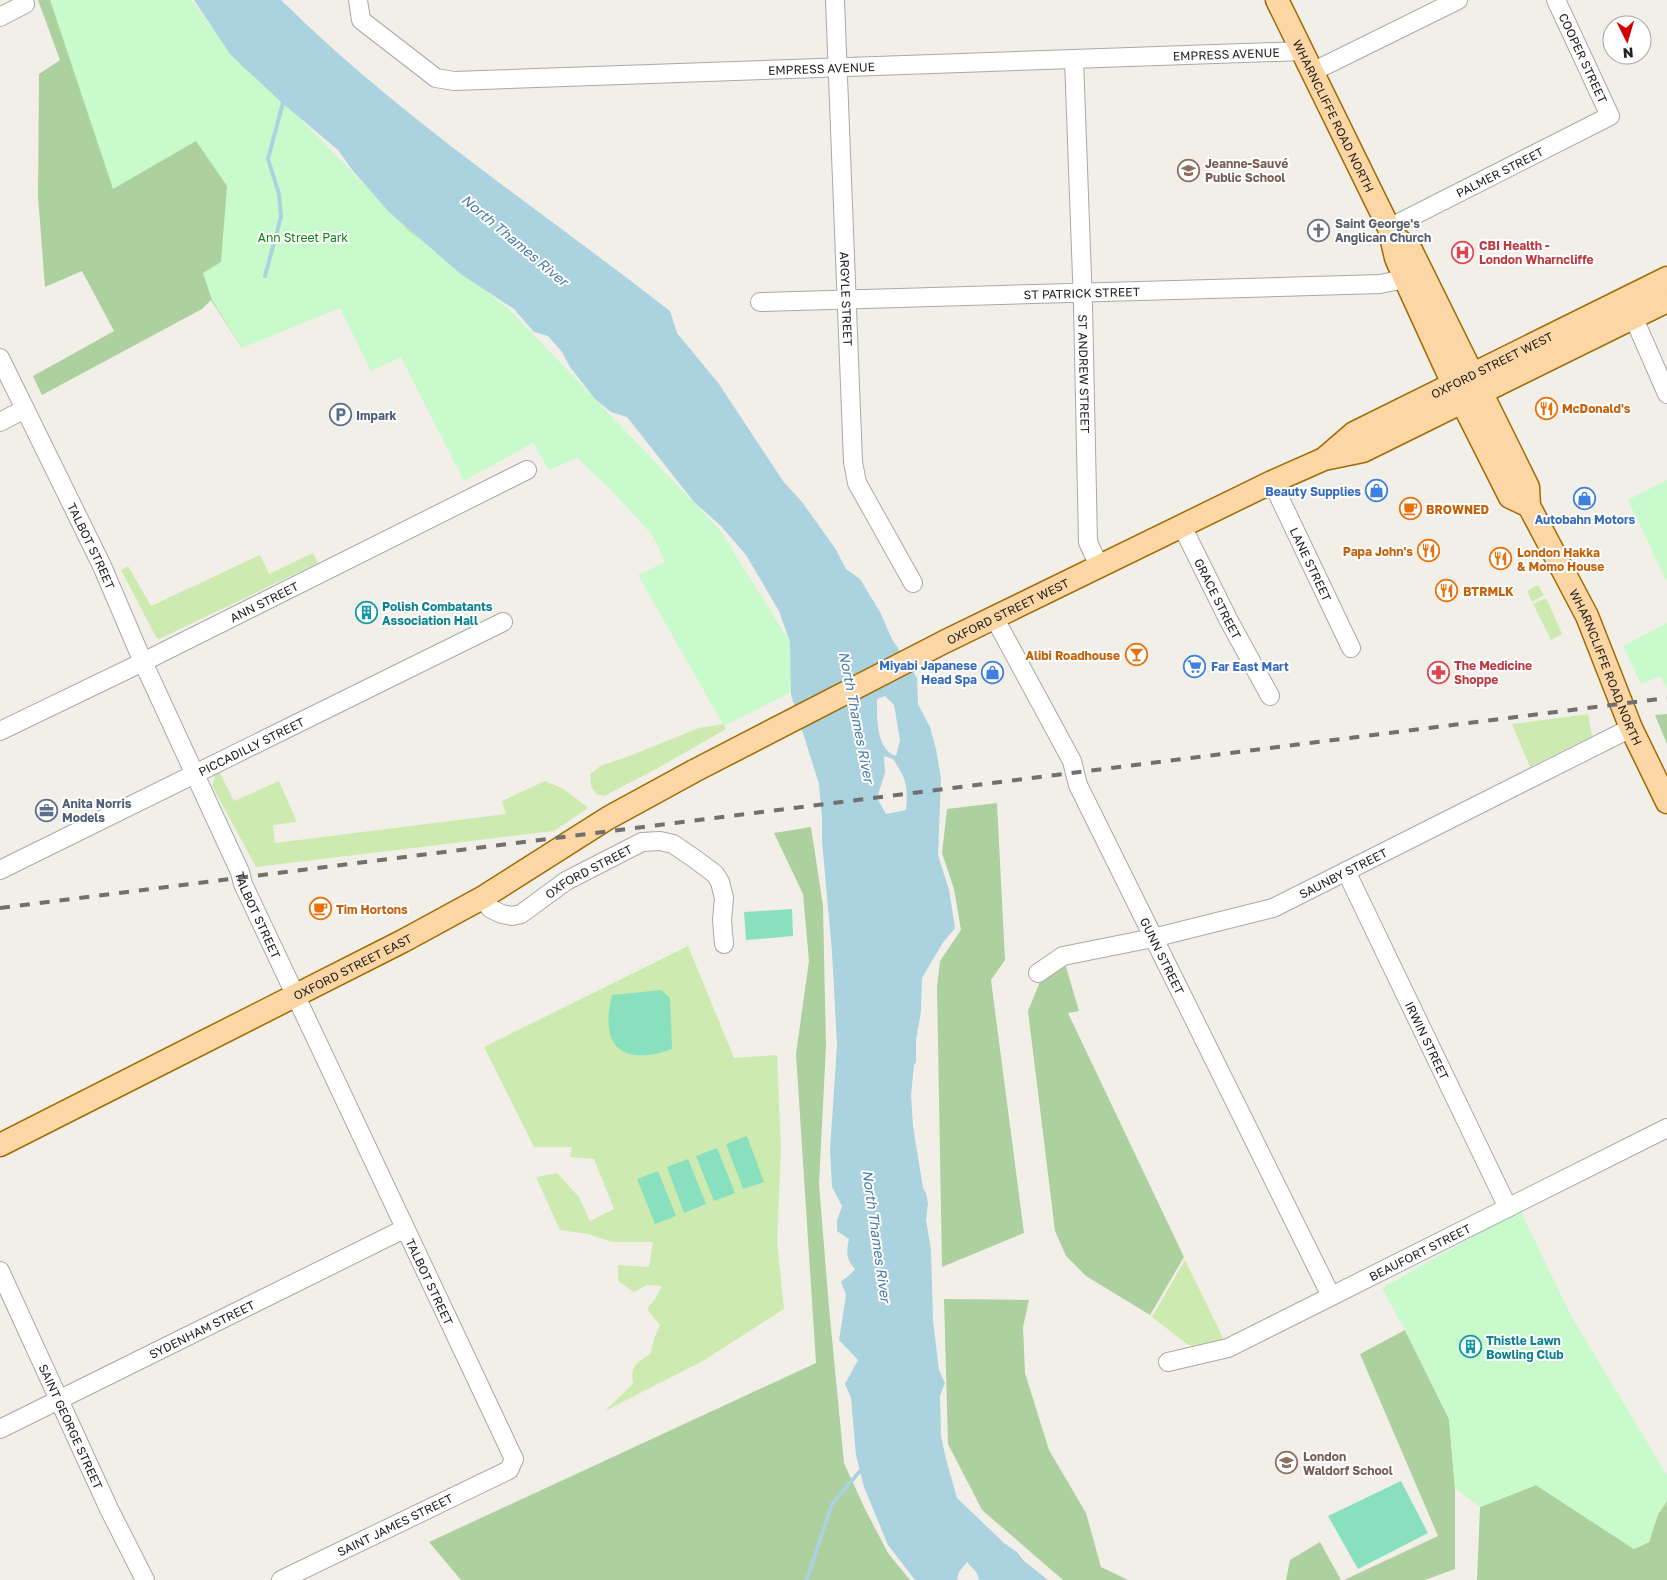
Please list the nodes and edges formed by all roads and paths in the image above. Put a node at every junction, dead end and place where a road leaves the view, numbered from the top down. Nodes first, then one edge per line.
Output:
1 (358, 0) edge
2 (835, 0) edge
3 (1277, 0) edge
4 (1458, 0) edge
5 (1556, 0) edge
6 (25, 4) dead end
7 (0, 17) edge
8 (1302, 51) junction
9 (1074, 59) junction
10 (836, 67) junction
11 (1312, 72) junction
12 (1610, 116) joint
13 (1389, 230) junction
14 (1667, 278) edge
15 (1405, 279) junction
16 (1082, 293) junction
17 (848, 300) junction
18 (1667, 301) edge
19 (760, 302) dead end
20 (1630, 308) junction
21 (0, 358) edge
22 (1467, 388) junction
23 (1667, 394) edge
24 (25, 409) junction
25 (0, 422) edge
26 (527, 470) dead end
27 (1272, 482) junction
28 (1182, 526) junction
29 (1099, 566) junction
30 (913, 582) dead end
31 (994, 616) junction
32 (503, 622) dead end
33 (1351, 648) dead end
34 (143, 662) junction
35 (1270, 696) dead end
36 (1631, 728) junction
37 (0, 731) edge
38 (694, 771) joint
39 (195, 773) junction
40 (1667, 802) edge
41 (0, 870) edge
42 (1346, 871) junction
43 (482, 898) junction
44 (1153, 938) junction
45 (724, 944) dead end
46 (1038, 973) dead end
47 (296, 996) junction
48 (1667, 1128) edge
49 (0, 1145) edge
50 (1508, 1208) junction
51 (404, 1229) junction
52 (0, 1271) edge
53 (1331, 1296) junction
54 (1168, 1362) dead end
55 (60, 1400) junction
56 (0, 1429) edge
57 (509, 1470) joint
58 (145, 1580) edge
59 (281, 1580) edge

1 - 10 street, EMPRESS AVENUE
2 - 10 street, ARGYLE STREET
3 - 8 main road, WHARNCLIFFE ROAD NORTH
4 - 11 street
5 - 12 street, COOPER STREET
6 - 7 street
8 - 9 street, EMPRESS AVENUE
8 - 11 main road, WHARNCLIFFE ROAD NORTH
9 - 10 street, EMPRESS AVENUE
9 - 16 street, ST ANDREW STREET
10 - 17 street, ARGYLE STREET
11 - 13 main road, WHARNCLIFFE ROAD NORTH
12 - 13 street, PALMER STREET
13 - 15 main road, WHARNCLIFFE ROAD NORTH
13 - 22 main road, WHARNCLIFFE ROAD NORTH
14 - 20 main road, OXFORD STREET WEST
15 - 16 street, ST PATRICK STREET
15 - 22 main road, WHARNCLIFFE ROAD NORTH
16 - 17 street, ST PATRICK STREET
16 - 29 street, ST ANDREW STREET
17 - 19 street, ST PATRICK STREET
17 - 30 street, ARGYLE STREET
18 - 20 main road, OXFORD STREET WEST
20 - 22 main road, OXFORD STREET WEST
20 - 23 street
21 - 24 street, TALBOT STREET
22 - 27 main road, OXFORD STREET WEST
22 - 36 main road, WHARNCLIFFE ROAD NORTH
24 - 25 street
24 - 34 street, TALBOT STREET
26 - 34 street, ANN STREET
27 - 28 main road, OXFORD STREET WEST
27 - 33 street, LANE STREET
28 - 29 main road, OXFORD STREET WEST
28 - 35 street, GRACE STREET
29 - 31 main road, OXFORD STREET WEST
31 - 38 main road, OXFORD STREET WEST
31 - 44 street, GUNN STREET
32 - 39 street, PICCADILLY STREET
34 - 37 street, ANN STREET
34 - 39 street, TALBOT STREET
36 - 40 main road, WHARNCLIFFE ROAD NORTH
36 - 42 street, SAUNBY STREET
38 - 43 main road, OXFORD STREET EAST
39 - 41 street, PICCADILLY STREET
39 - 47 street, TALBOT STREET
42 - 44 street, SAUNBY STREET
42 - 50 street, IRWIN STREET
43 - 45 street, OXFORD STREET
43 - 47 main road, OXFORD STREET EAST
44 - 46 street, SAUNBY STREET
44 - 53 street, GUNN STREET
47 - 49 main road, OXFORD STREET EAST
47 - 51 street, TALBOT STREET
48 - 50 street, BEAUFORT STREET
50 - 53 street, BEAUFORT STREET
51 - 55 street, SYDENHAM STREET
51 - 57 street, TALBOT STREET
52 - 55 street, SAINT GEORGE STREET
53 - 54 street, BEAUFORT STREET
55 - 56 street, SYDENHAM STREET
55 - 58 street, SAINT GEORGE STREET
57 - 59 street, SAINT JAMES STREET

